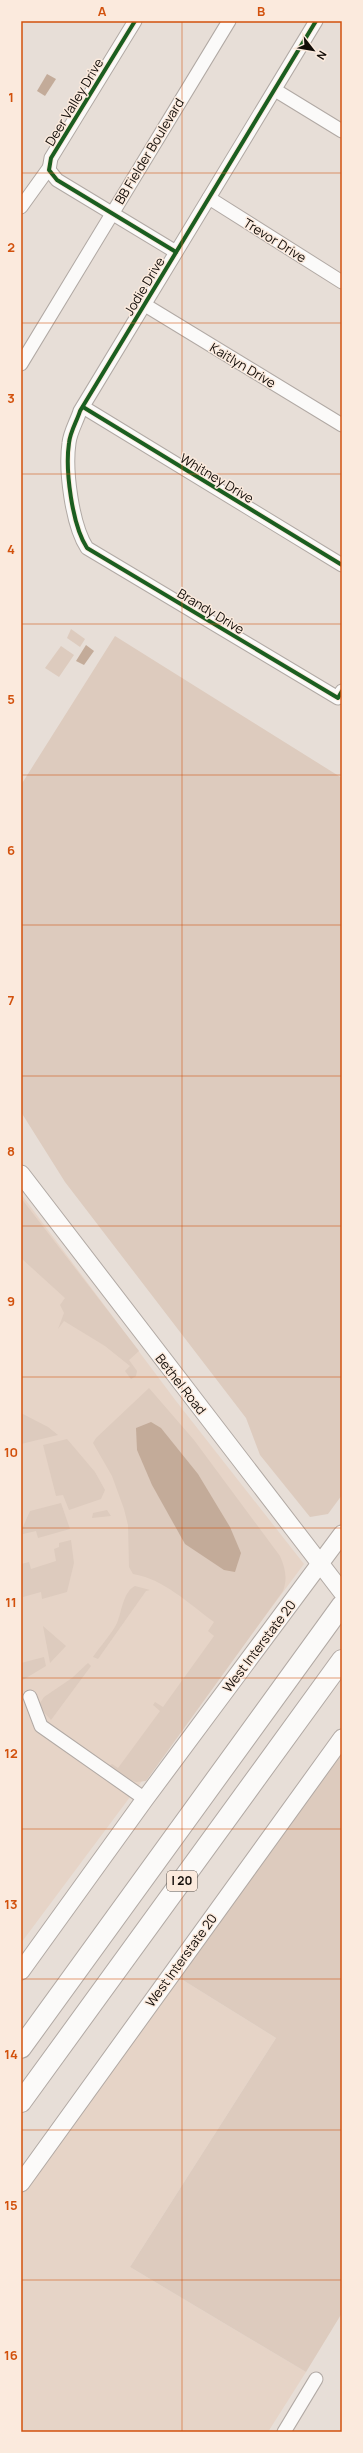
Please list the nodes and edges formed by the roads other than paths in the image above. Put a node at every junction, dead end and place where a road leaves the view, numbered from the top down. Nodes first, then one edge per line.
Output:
1 (135, 21) edge
2 (229, 21) edge
3 (316, 21) edge
4 (274, 90) junction
5 (342, 131) edge
6 (49, 168) junction
7 (24, 192) edge
8 (209, 198) junction
9 (21, 207) edge
10 (112, 214) junction
11 (176, 252) junction
12 (342, 282) edge
13 (145, 305) junction
14 (21, 364) edge
15 (83, 407) junction
16 (342, 425) edge
17 (79, 536) joint
18 (342, 565) edge
19 (340, 695) edge
20 (21, 1174) edge
21 (342, 1534) edge
22 (320, 1565) junction
23 (342, 1592) edge
24 (342, 1605) edge
25 (342, 1660) edge
26 (30, 1697) dead end
27 (342, 1738) edge
28 (145, 1799) junction
29 (21, 1971) edge
30 (21, 2048) edge
31 (21, 2102) edge
32 (21, 2183) edge
33 (316, 2379) dead end
34 (284, 2432) edge

1 - 6 street, Deer Valley Drive
2 - 10 street, BB Fielder Boulevard
3 - 4 street, Jodie Drive
4 - 5 street
4 - 8 street, Jodie Drive
6 - 7 street, Deer Valley Drive
6 - 10 street
7 - 9 street, Deer Valley Drive
8 - 11 street, Jodie Drive
8 - 12 street, Trevor Drive
10 - 11 street
10 - 14 street, BB Fielder Boulevard
11 - 13 street, Jodie Drive
13 - 15 street, Jodie Drive
13 - 16 street, Kaitlyn Drive
15 - 17 street, Jodie Drive
15 - 18 street, Whitney Drive
17 - 19 street, Brandy Drive
20 - 22 main road, Bethel Road
21 - 22 main road, West Interstate 20
22 - 23 main road, Bethel Road
22 - 28 main road, West Interstate 20
24 - 30 highway, I 20
25 - 31 highway, I 20
26 - 28 street
27 - 32 main road, West Interstate 20
28 - 29 main road, West Interstate 20
33 - 34 street

